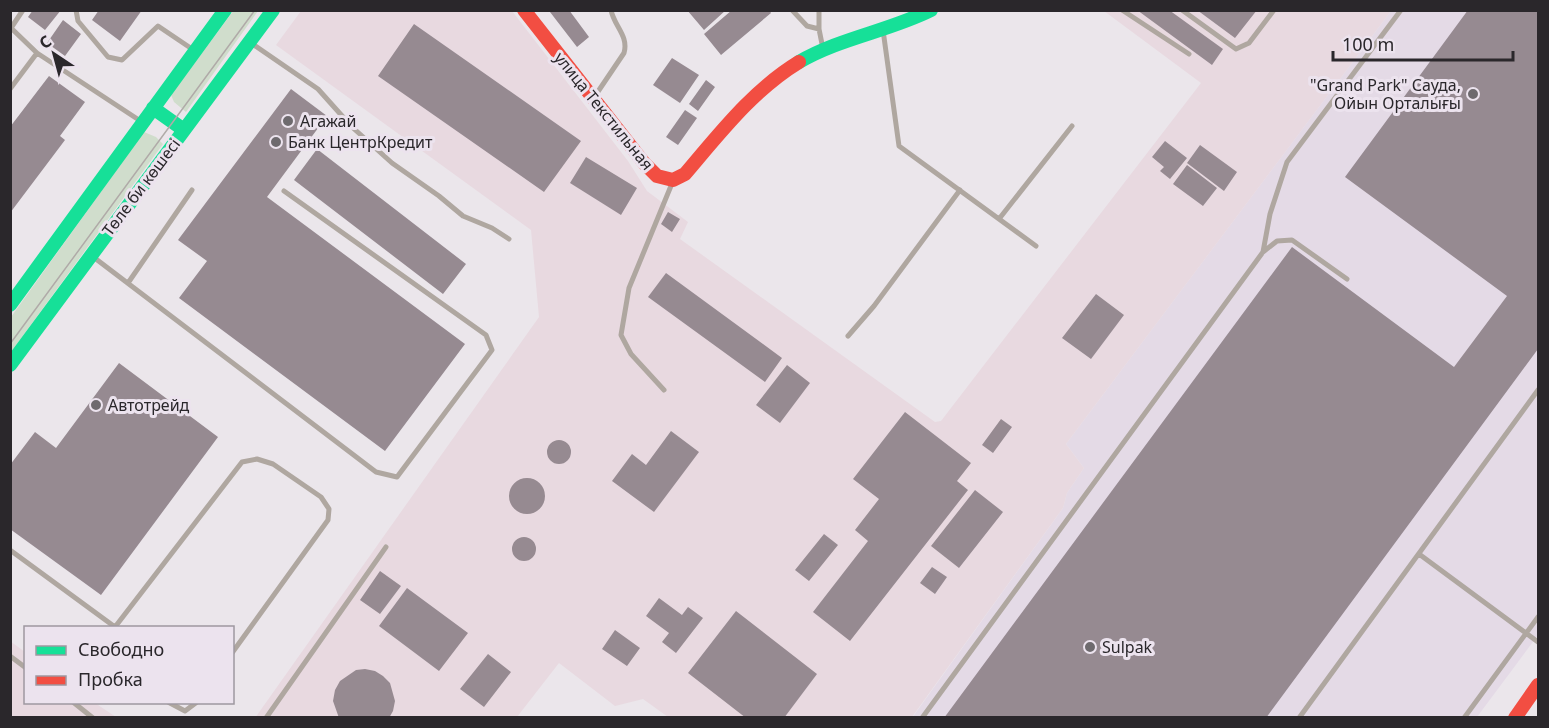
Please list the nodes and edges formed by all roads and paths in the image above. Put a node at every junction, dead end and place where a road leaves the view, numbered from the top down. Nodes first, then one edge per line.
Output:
1 (23, 10) edge
2 (76, 10) edge
3 (225, 10) edge
4 (273, 10) edge
5 (524, 10) edge
6 (611, 10) edge
7 (792, 10) edge
8 (819, 10) edge
9 (1122, 10) edge
10 (1182, 10) edge
11 (1274, 10) edge
12 (1401, 10) edge
13 (926, 12) edge
14 (11, 28) edge
15 (883, 28) junction
16 (819, 29) junction
17 (249, 42) junction
18 (824, 50) junction
19 (196, 51) junction
20 (37, 53) junction
21 (1189, 54) dead end
22 (10, 89) edge
23 (594, 97) junction
24 (153, 108) junction
25 (143, 122) junction
26 (1072, 126) dead end
27 (184, 130) junction
28 (673, 180) junction
29 (192, 190) dead end
30 (960, 190) junction
31 (284, 191) dead end
32 (999, 219) junction
33 (509, 239) dead end
34 (1036, 246) dead end
35 (1263, 252) junction
36 (91, 255) junction
37 (1347, 279) dead end
38 (128, 283) junction
39 (13, 297) edge
40 (848, 336) dead end
41 (10, 365) edge
42 (664, 390) dead end
43 (1539, 390) edge
44 (387, 547) dead end
45 (10, 550) edge
46 (1419, 554) junction
47 (1539, 617) edge
48 (114, 626) edge
49 (116, 626) edge
50 (1539, 642) edge
51 (234, 650) edge
52 (10, 656) edge
53 (24, 666) edge
54 (1539, 685) edge
55 (76, 704) edge
56 (172, 704) edge
57 (193, 704) edge
58 (93, 717) edge
59 (266, 717) edge
60 (922, 717) edge
61 (1299, 717) edge
62 (1464, 717) edge
63 (1515, 717) edge

1 - 14 lane
2 - 19 lane
3 - 19 main road
4 - 17 main road, Төле би көшесі
5 - 23 main road, улица Текстильная
6 - 23 lane
7 - 16 lane
8 - 16 lane
9 - 21 lane
10 - 11 lane
12 - 35 lane
13 - 15 main road, улица Текстильная
14 - 20 lane
15 - 18 main road, улица Текстильная
15 - 30 lane
16 - 18 lane
17 - 27 main road, Төле би көшесі
17 - 33 lane
18 - 28 main road, улица Текстильная
19 - 24 main road
20 - 22 lane
20 - 25 lane
23 - 28 main road, улица Текстильная
24 - 25 main road
24 - 27 main road
25 - 39 main road
26 - 32 lane
27 - 36 main road, Төле би көшесі
28 - 42 lane
29 - 38 lane
30 - 32 lane
30 - 40 lane
31 - 38 lane
32 - 34 lane
35 - 37 lane
35 - 60 lane
36 - 38 lane
36 - 41 main road, Төле би көшесі
43 - 46 lane
44 - 59 lane
45 - 48 lane
46 - 50 lane
46 - 61 lane
47 - 62 lane
49 - 51 lane
52 - 53 lane
54 - 63 main road
55 - 58 lane
56 - 57 lane

